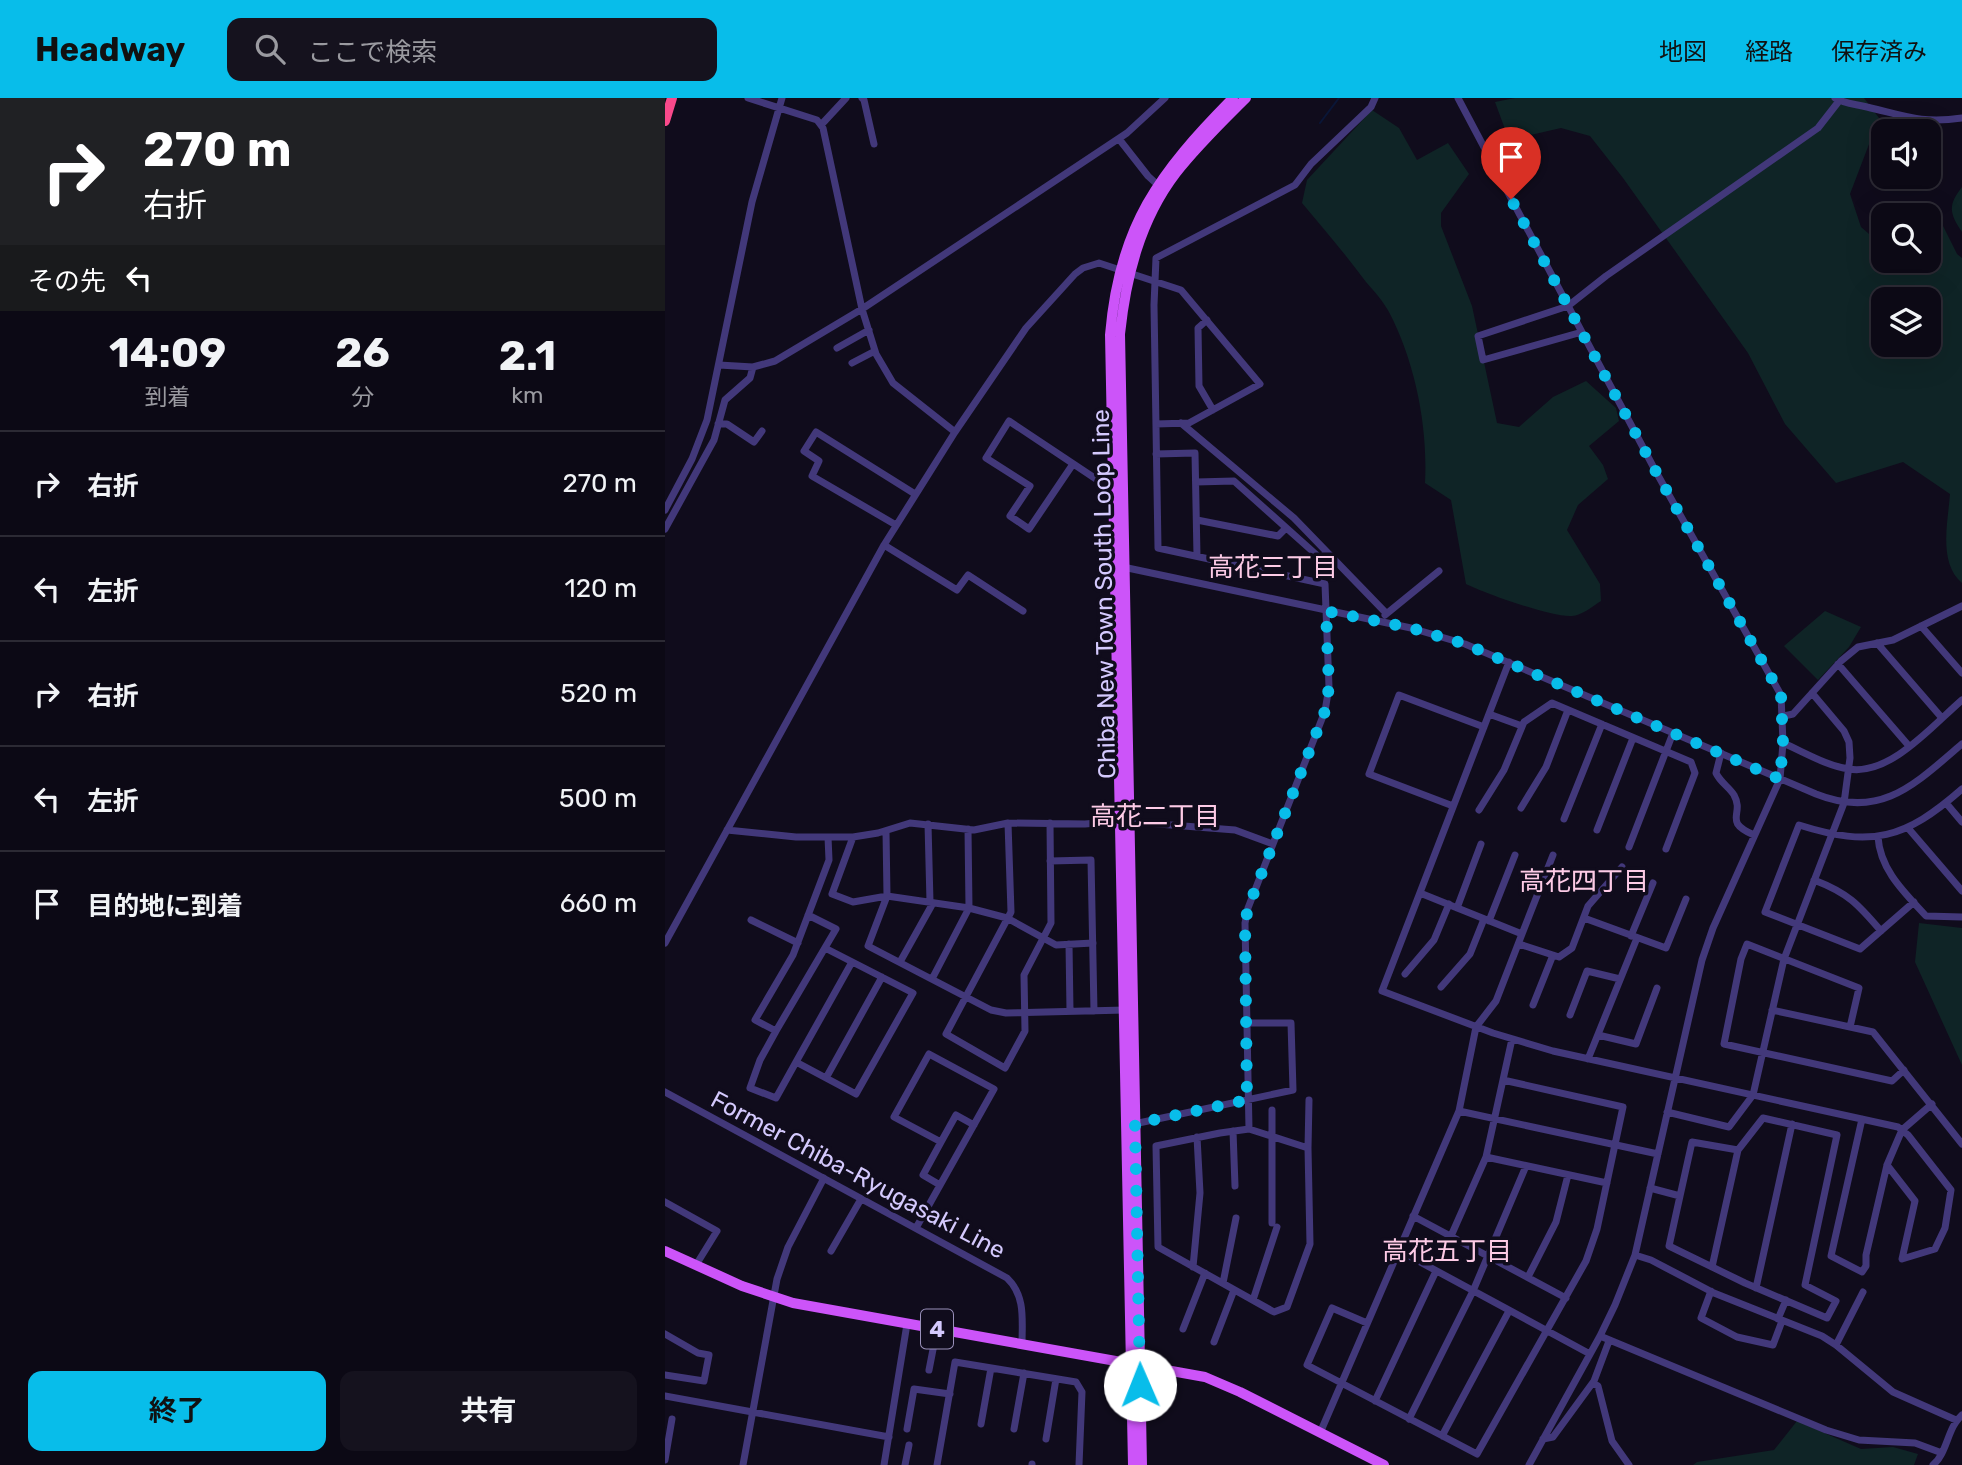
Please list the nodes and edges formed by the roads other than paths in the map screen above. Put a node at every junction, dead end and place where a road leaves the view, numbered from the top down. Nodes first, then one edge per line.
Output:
1 (672, 98) edge
2 (748, 98) edge
3 (782, 98) edge
4 (846, 98) edge
5 (862, 98) edge
6 (1164, 98) edge
7 (1233, 98) edge
8 (1246, 98) edge
9 (1375, 98) edge
10 (1458, 98) edge
11 (1837, 99) edge
12 (778, 109) junction
13 (1962, 118) edge
14 (665, 121) edge
15 (821, 125) junction
16 (1119, 139) junction
17 (874, 144) dead end
18 (1161, 188) junction
19 (1125, 271) junction
20 (1156, 281) junction
21 (1568, 306) junction
22 (862, 309) junction
23 (1207, 320) junction
24 (869, 330) junction
25 (1582, 332) junction
26 (837, 348) dead end
27 (875, 351) junction
28 (852, 363) dead end
29 (719, 365) junction
30 (753, 367) junction
31 (1213, 410) junction
32 (1181, 423) junction
33 (718, 424) junction
34 (1156, 424) junction
35 (762, 430) dead end
36 (955, 432) junction
37 (1156, 454) junction
38 (1073, 464) junction
39 (1196, 482) junction
40 (1114, 491) junction
41 (915, 494) junction
42 (665, 510) edge
43 (1197, 520) junction
44 (896, 525) junction
45 (1286, 528) junction
46 (665, 529) edge
47 (884, 545) junction
48 (1327, 553) junction
49 (1197, 556) junction
50 (1119, 566) junction
51 (1439, 571) dead end
52 (1962, 606) edge
53 (1023, 611) dead end
54 (1326, 611) junction
55 (1386, 613) junction
56 (1382, 622) junction
57 (1921, 626) junction
58 (1878, 643) junction
59 (1509, 663) junction
60 (1838, 664) junction
61 (1962, 673) edge
62 (1812, 693) junction
63 (1962, 700) edge
64 (1568, 710) junction
65 (1489, 714) junction
66 (1784, 716) junction
67 (1942, 718) junction
68 (1602, 724) junction
69 (1522, 726) junction
70 (1484, 727) junction
71 (1673, 733) junction
72 (1633, 738) junction
73 (1783, 743) junction
74 (1962, 744) edge
75 (1909, 747) junction
76 (1666, 752) junction
77 (1721, 754) junction
78 (1849, 769) junction
79 (1780, 779) junction
80 (1962, 789) edge
81 (1844, 803) junction
82 (1946, 803) junction
83 (1453, 806) junction
84 (1521, 808) dead end
85 (1479, 810) dead end
86 (1564, 819) dead end
87 (1125, 821) junction
88 (1962, 822) edge
89 (1008, 823) junction
90 (1050, 823) junction
91 (928, 824) junction
92 (1908, 828) junction
93 (968, 829) junction
94 (727, 830) junction
95 (1597, 830) dead end
96 (886, 831) junction
97 (1754, 835) junction
98 (1832, 835) junction
99 (853, 836) junction
100 (1878, 836) junction
101 (828, 837) junction
102 (1481, 844) dead end
103 (1273, 845) junction
104 (1629, 847) dead end
105 (1666, 849) dead end
106 (1515, 855) dead end
107 (1553, 855) dead end
108 (1050, 861) junction
109 (1622, 867) dead end
110 (1814, 880) junction
111 (1653, 883) dead end
112 (1962, 891) edge
113 (1420, 893) junction
114 (887, 896) junction
115 (1686, 899) dead end
116 (931, 902) junction
117 (1914, 902) junction
118 (1453, 906) junction
119 (969, 908) junction
120 (808, 915) junction
121 (1962, 917) edge
122 (1007, 918) junction
123 (1584, 918) junction
124 (751, 920) dead end
125 (1487, 920) junction
126 (1797, 925) junction
127 (1881, 931) junction
128 (1523, 934) junction
129 (1634, 937) junction
130 (1043, 938) junction
131 (665, 943) edge
132 (797, 943) junction
133 (1093, 943) junction
134 (1069, 944) junction
135 (1519, 944) junction
136 (825, 948) junction
137 (1553, 955) junction
138 (1784, 959) junction
139 (852, 962) junction
140 (900, 962) junction
141 (1405, 974) dead end
142 (882, 977) junction
143 (932, 979) junction
144 (1620, 979) junction
145 (1441, 986) dead end
146 (1657, 988) dead end
147 (965, 998) junction
148 (1533, 1005) dead end
149 (1094, 1010) junction
150 (1129, 1010) junction
151 (1772, 1010) junction
152 (1070, 1011) junction
153 (1024, 1013) junction
154 (1570, 1015) dead end
155 (1247, 1023) junction
156 (1476, 1027) junction
157 (1850, 1027) junction
158 (776, 1031) junction
159 (1598, 1035) junction
160 (1512, 1039) junction
161 (1762, 1052) junction
162 (1588, 1059) junction
163 (796, 1062) junction
164 (1905, 1070) junction
165 (1674, 1077) junction
166 (826, 1078) junction
167 (1503, 1080) junction
168 (665, 1093) edge
169 (1753, 1095) junction
170 (1247, 1100) junction
171 (1309, 1100) dead end
172 (1932, 1104) junction
173 (1272, 1110) dead end
174 (1459, 1111) junction
175 (1667, 1112) junction
176 (1495, 1118) junction
177 (1862, 1119) junction
178 (974, 1125) junction
179 (1131, 1125) junction
180 (1792, 1125) junction
181 (1249, 1129) junction
182 (1902, 1130) junction
183 (1233, 1131) junction
184 (1197, 1137) junction
185 (1271, 1137) junction
186 (941, 1142) junction
187 (1962, 1144) edge
188 (1615, 1145) junction
189 (1308, 1148) junction
190 (1738, 1150) junction
191 (1658, 1154) junction
192 (1486, 1157) junction
193 (1887, 1165) junction
194 (1526, 1166) junction
195 (1568, 1175) junction
196 (824, 1178) junction
197 (1607, 1183) junction
198 (940, 1185) junction
199 (1235, 1186) dead end
200 (1650, 1188) junction
201 (1952, 1194) junction
202 (1962, 1195) edge
203 (1680, 1196) junction
204 (861, 1199) junction
205 (665, 1202) edge
206 (1413, 1216) junction
207 (1236, 1217) dead end
208 (916, 1228) junction
209 (1451, 1236) junction
210 (665, 1251) edge
211 (831, 1251) dead end
212 (1398, 1251) junction
213 (1635, 1255) junction
214 (1488, 1256) junction
215 (696, 1265) junction
216 (1193, 1267) junction
217 (1712, 1267) junction
218 (1436, 1271) junction
219 (1205, 1273) junction
220 (1528, 1277) junction
221 (1223, 1283) junction
222 (1756, 1288) junction
223 (1234, 1290) junction
224 (1473, 1291) junction
225 (1711, 1291) junction
226 (1863, 1292) dead end
227 (773, 1298) junction
228 (1566, 1298) junction
229 (1253, 1300) junction
230 (1786, 1300) junction
231 (1509, 1311) junction
232 (1780, 1320) junction
233 (1367, 1323) junction
234 (907, 1324) junction
235 (937, 1329) junction
236 (1183, 1329) dead end
237 (1547, 1331) junction
238 (665, 1334) edge
239 (1600, 1335) junction
240 (1609, 1341) junction
241 (1214, 1342) dead end
242 (1022, 1345) junction
243 (1836, 1345) junction
244 (1590, 1354) junction
245 (1135, 1363) junction
246 (991, 1368) junction
247 (929, 1370) dead end
248 (1024, 1373) junction
249 (665, 1375) edge
250 (1056, 1379) junction
251 (1341, 1383) junction
252 (1593, 1383) junction
253 (950, 1394) junction
254 (665, 1396) edge
255 (1375, 1401) junction
256 (752, 1411) junction
257 (1959, 1417) edge
258 (672, 1419) dead end
259 (1409, 1419) junction
260 (981, 1424) dead end
261 (907, 1429) dead end
262 (1014, 1429) dead end
263 (1320, 1433) junction
264 (1442, 1436) junction
265 (889, 1437) junction
266 (1046, 1439) dead end
267 (1543, 1440) junction
268 (909, 1445) dead end
269 (1942, 1454) junction
270 (665, 1460) edge
271 (743, 1465) edge
272 (884, 1465) edge
273 (905, 1465) edge
274 (937, 1465) edge
275 (1079, 1465) edge
276 (1133, 1465) edge
277 (1142, 1465) edge
278 (1384, 1465) edge
279 (1529, 1465) edge
280 (1629, 1465) edge
281 (1933, 1465) edge

1 - 14 highway
2 - 12 street
3 - 12 street
4 - 15 street
5 - 17 street
6 - 16 street
7 - 18 main road, Chiba New Town South Loop Line
8 - 18 main road, Chiba New Town South Loop Line
9 - 20 street
10 - 21 street
11 - 13 street
11 - 21 street
12 - 15 street
12 - 29 street
15 - 22 street
16 - 18 street
16 - 22 street
18 - 19 main road, Chiba New Town South Loop Line
19 - 20 street
19 - 36 street
19 - 40 main road, Chiba New Town South Loop Line
19 - 50 main road, Chiba New Town South Loop Line
20 - 23 street
20 - 34 street
21 - 25 street
21 - 25 street
22 - 24 street
22 - 30 street
23 - 31 street
23 - 31 street
24 - 26 street
24 - 27 street
25 - 66 street
27 - 28 street
27 - 36 street
29 - 30 street
29 - 42 street
30 - 33 street
31 - 32 street
32 - 34 street
32 - 48 street
33 - 35 street
33 - 46 street
34 - 37 street
36 - 41 street
37 - 39 street
37 - 49 street
38 - 38 street
38 - 40 street
39 - 43 street
39 - 45 street
40 - 50 main road, Chiba New Town South Loop Line
41 - 44 street
41 - 44 street
43 - 45 street
43 - 49 street
44 - 47 street
45 - 48 street
47 - 53 street
47 - 94 street
48 - 55 street
49 - 54 street
50 - 54 street
50 - 87 main road, Chiba New Town South Loop Line
51 - 55 street
52 - 57 street
54 - 56 street
54 - 103 street
55 - 56 street
56 - 59 street
57 - 58 street
57 - 61 street
58 - 60 street
58 - 67 street
59 - 65 street
59 - 71 street
60 - 62 street
60 - 75 street
62 - 66 street
62 - 78 street
63 - 67 street
64 - 68 street
64 - 69 street
64 - 84 street
65 - 69 street
65 - 70 street
66 - 73 street
67 - 75 street
68 - 72 street
68 - 86 street
69 - 85 street
70 - 83 street
70 - 83 street
71 - 76 street
71 - 77 street
72 - 76 street
72 - 95 street
73 - 78 street
73 - 79 street
74 - 81 street
75 - 78 street
76 - 104 street
76 - 105 street
77 - 79 street
77 - 97 street
78 - 81 street
79 - 81 street
79 - 97 street
80 - 82 street
81 - 98 street
82 - 88 street
82 - 92 street
83 - 113 street
87 - 90 street
87 - 103 street
87 - 150 main road, Chiba New Town South Loop Line
89 - 90 street
89 - 93 street
89 - 122 street
90 - 108 street
91 - 93 street
91 - 96 street
91 - 116 street
92 - 100 street
92 - 112 street
93 - 119 street
94 - 101 street
94 - 131 street
96 - 99 street
96 - 114 street
97 - 165 street
98 - 100 street
98 - 110 street
98 - 126 street
99 - 101 street
99 - 114 street
100 - 117 street
101 - 120 street
102 - 118 street
103 - 155 street
106 - 125 street
107 - 128 street
108 - 130 street
108 - 133 street
109 - 123 street
110 - 126 street
110 - 127 street
111 - 129 street
113 - 118 street
113 - 156 street
114 - 116 street
114 - 140 street
115 - 129 street
116 - 119 street
116 - 140 street
117 - 121 street
117 - 127 street
118 - 125 street
118 - 141 street
119 - 122 street
119 - 143 street
120 - 132 street
120 - 136 street
122 - 130 street
122 - 147 street
123 - 129 street
123 - 137 street
124 - 132 street
125 - 128 street
125 - 145 street
126 - 127 street
126 - 138 street
128 - 135 street
129 - 144 street
130 - 134 street
130 - 153 street
132 - 158 street
133 - 134 street
133 - 149 street
134 - 152 street
135 - 137 street
135 - 156 street
136 - 139 street
136 - 158 street
137 - 148 street
138 - 151 street
138 - 157 street
138 - 161 street
139 - 142 street
139 - 163 street
140 - 143 street
142 - 166 street
142 - 166 street
143 - 147 street
144 - 154 street
144 - 159 street
146 - 159 street
147 - 153 street
147 - 153 street
149 - 150 street
149 - 152 street
150 - 179 main road, Chiba New Town South Loop Line
151 - 157 street
151 - 161 street
152 - 153 street
155 - 170 street
155 - 170 street
156 - 160 street
156 - 174 street
157 - 164 street
158 - 163 street
159 - 162 street
160 - 162 street
160 - 167 street
161 - 164 street
161 - 169 street
162 - 165 street
163 - 166 street
164 - 172 street
165 - 169 street
165 - 175 street
167 - 176 street
167 - 188 street
168 - 196 street, Former Chiba-Ryugasaki Line
169 - 175 street
169 - 177 street
170 - 179 street
170 - 181 street
171 - 189 street
172 - 182 street
172 - 187 street
173 - 185 street
174 - 176 street
174 - 206 street
175 - 191 street
176 - 188 street
176 - 192 street
177 - 182 street
177 - 193 street
178 - 186 street
178 - 186 street
178 - 198 street
179 - 245 main road, Chiba New Town South Loop Line
180 - 190 street
180 - 222 street
180 - 230 street
181 - 183 street
181 - 185 street
182 - 193 street
182 - 201 street
183 - 184 street
183 - 199 street
184 - 216 street
184 - 216 street
185 - 189 street
185 - 229 street
186 - 198 street
188 - 191 street
188 - 197 street
189 - 229 street
190 - 203 street
190 - 217 street
191 - 200 street
192 - 194 street
192 - 209 street
193 - 201 street
194 - 195 street
194 - 214 street
195 - 197 street
195 - 220 street
196 - 204 street, Former Chiba-Ryugasaki Line
196 - 227 street
197 - 228 street
198 - 208 street
200 - 203 street
200 - 213 street
201 - 202 street
203 - 217 street
204 - 208 street, Former Chiba-Ryugasaki Line
204 - 211 street
205 - 215 street
206 - 209 street
206 - 212 street
207 - 221 street
208 - 242 street, Former Chiba-Ryugasaki Line
209 - 214 street
210 - 215 main road, 4
212 - 218 street
212 - 233 street
213 - 225 street
213 - 239 street
214 - 220 street
214 - 224 street
215 - 227 main road, 4
216 - 219 street
217 - 222 street
218 - 224 street
218 - 255 street
219 - 221 street
219 - 236 street
220 - 228 street
221 - 223 street
222 - 230 street
223 - 229 street
223 - 241 street
224 - 231 street
224 - 259 street
225 - 232 street
225 - 232 street
226 - 243 street
227 - 234 main road, 4
227 - 256 street
228 - 237 street
230 - 232 street
231 - 237 street
231 - 264 street
232 - 243 street
233 - 251 street
233 - 251 street
234 - 235 main road, 4
234 - 265 street
235 - 242 main road, 4
235 - 247 street
237 - 244 street
237 - 264 street
238 - 249 street
239 - 240 street
239 - 244 street
240 - 252 street
240 - 269 street
242 - 245 main road, 4
243 - 257 street
244 - 267 street
245 - 263 main road, 4
245 - 276 main road, Chiba New Town South Loop Line
245 - 277 main road, Chiba New Town South Loop Line
246 - 248 street
246 - 253 street
246 - 260 street
248 - 250 street
248 - 262 street
250 - 266 street
250 - 275 street
251 - 255 street
251 - 263 street
252 - 267 street
252 - 280 street
253 - 261 street
253 - 274 street
254 - 256 street
255 - 259 street
256 - 265 street
256 - 271 street
257 - 269 street
258 - 270 street
259 - 264 street
263 - 278 main road, 4
265 - 272 street
267 - 279 street
268 - 273 street
269 - 281 street

